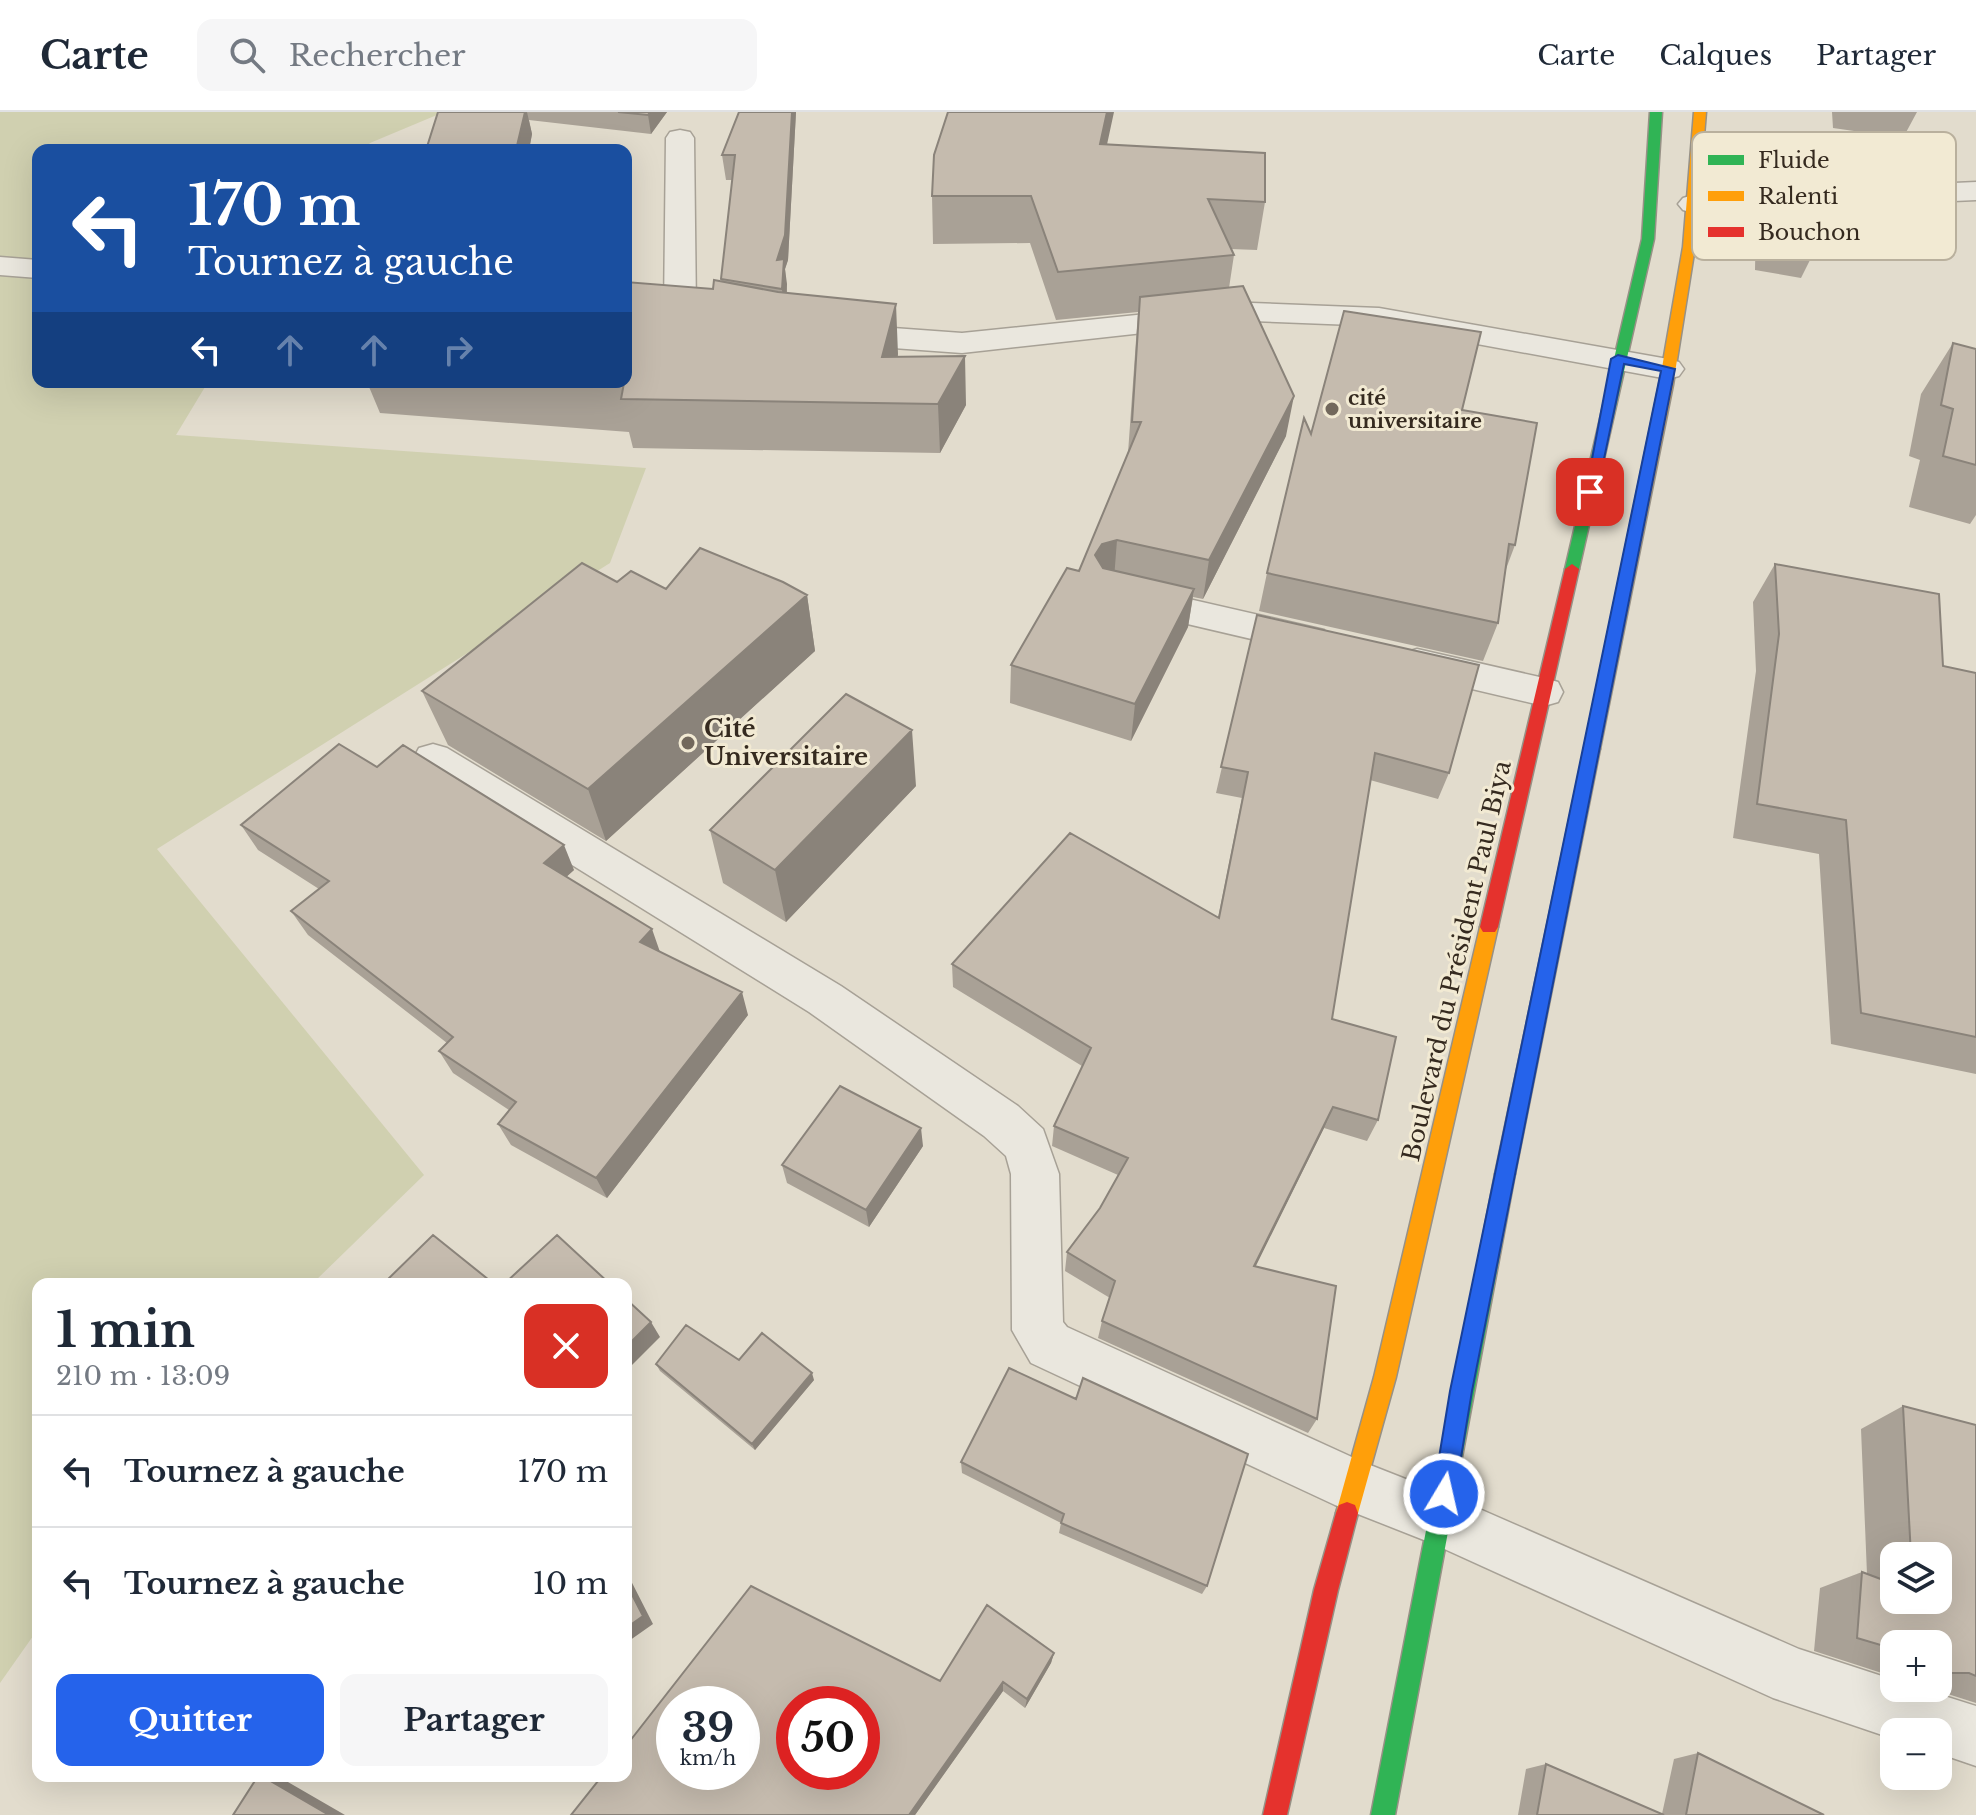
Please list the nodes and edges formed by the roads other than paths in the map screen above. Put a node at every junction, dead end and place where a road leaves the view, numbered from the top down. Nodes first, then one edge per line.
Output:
1 (1656, 112) edge
2 (1700, 112) edge
3 (1698, 132) edge
4 (680, 138) dead end
5 (1976, 191) edge
6 (1956, 192) edge
7 (1692, 215) edge
8 (0, 266) edge
9 (32, 269) edge
10 (712, 315) edge
11 (805, 329) edge
12 (1618, 359) junction
13 (1668, 369) junction
14 (1113, 595) edge
15 (1344, 647) edge
16 (1390, 657) edge
17 (1544, 692) junction
18 (433, 759) edge
19 (1354, 1486) junction
20 (1440, 1519) junction
21 (1976, 1736) edge
22 (1275, 1815) edge
23 (1383, 1815) edge

1 - 12 main road, Boulevard du Président Paul Biya
2 - 3 main road
4 - 10 street
5 - 6 street
7 - 13 main road
8 - 9 street
11 - 12 street
12 - 13 street
12 - 17 main road, Boulevard du Président Paul Biya
13 - 20 main road
14 - 15 street
16 - 17 street
17 - 19 main road, Boulevard du Président Paul Biya
18 - 19 street
19 - 20 street
19 - 22 main road, Boulevard du Président Paul Biya
20 - 21 street
20 - 23 main road

